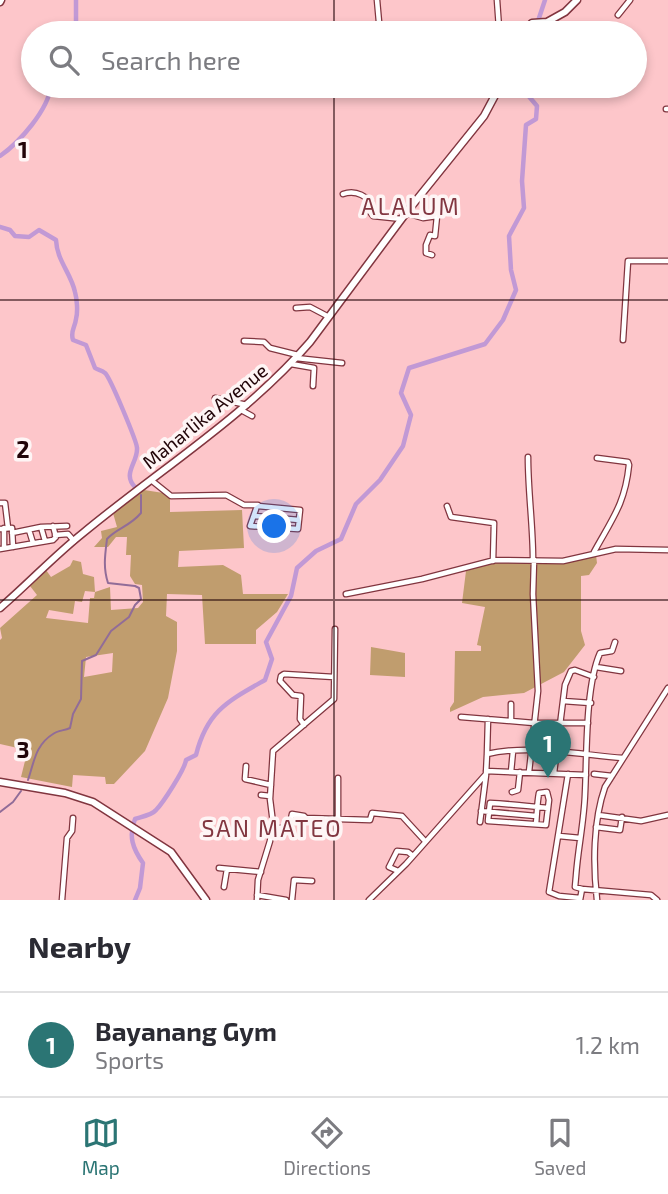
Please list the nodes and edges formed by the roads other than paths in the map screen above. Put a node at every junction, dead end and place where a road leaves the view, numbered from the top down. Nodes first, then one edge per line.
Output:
1 (377, 0) edge
2 (498, 0) edge
3 (577, 0) edge
4 (630, 0) edge
5 (618, 15) dead end
6 (379, 21) edge
7 (499, 21) edge
8 (549, 21) edge
9 (492, 98) edge
10 (343, 194) dead end
11 (404, 216) junction
12 (432, 255) dead end
13 (668, 261) edge
14 (296, 308) dead end
15 (329, 317) junction
16 (623, 340) dead end
17 (244, 341) dead end
18 (298, 357) junction
19 (342, 363) dead end
20 (291, 364) junction
21 (313, 386) dead end
22 (215, 398) dead end
23 (247, 405) junction
24 (240, 410) junction
25 (252, 416) dead end
26 (528, 457) dead end
27 (597, 457) dead end
28 (151, 480) junction
29 (0, 503) edge
30 (447, 506) dead end
31 (256, 507) junction
32 (254, 516) junction
33 (3, 517) edge
34 (299, 520) junction
35 (53, 526) junction
36 (67, 526) dead end
37 (41, 527) junction
38 (4, 528) edge
39 (29, 530) junction
40 (15, 532) junction
41 (55, 536) junction
42 (72, 539) junction
43 (45, 541) junction
44 (33, 543) junction
45 (22, 545) junction
46 (13, 547) junction
47 (2, 549) edge
48 (668, 550) edge
49 (594, 553) junction
50 (533, 560) junction
51 (493, 561) junction
52 (346, 594) dead end
53 (0, 608) edge
54 (335, 629) dead end
55 (615, 642) dead end
56 (596, 667) junction
57 (621, 671) dead end
58 (334, 677) junction
59 (594, 677) junction
60 (668, 688) edge
61 (563, 701) junction
62 (591, 703) junction
63 (511, 704) dead end
64 (461, 717) dead end
65 (488, 719) junction
66 (511, 721) junction
67 (534, 723) junction
68 (559, 723) junction
69 (588, 723) junction
70 (304, 725) junction
71 (513, 751) junction
72 (530, 751) junction
73 (557, 753) junction
74 (487, 754) junction
75 (587, 756) junction
76 (623, 758) junction
77 (246, 766) dead end
78 (511, 772) junction
79 (520, 772) junction
80 (529, 772) junction
81 (486, 773) junction
82 (555, 774) junction
83 (568, 774) junction
84 (594, 774) dead end
85 (586, 775) junction
86 (612, 776) junction
87 (338, 778) dead end
88 (0, 782) edge
89 (271, 785) junction
90 (512, 792) dead end
91 (261, 795) dead end
92 (270, 796) junction
93 (537, 807) junction
94 (548, 808) junction
95 (481, 811) junction
96 (489, 812) junction
97 (668, 815) edge
98 (537, 816) junction
99 (598, 816) junction
100 (622, 817) junction
101 (73, 818) dead end
102 (338, 819) junction
103 (480, 822) dead end
104 (536, 824) junction
105 (596, 827) junction
106 (272, 828) junction
107 (559, 836) junction
108 (580, 838) junction
109 (425, 840) junction
110 (413, 856) junction
111 (219, 868) dead end
112 (227, 869) junction
113 (398, 871) junction
114 (261, 872) junction
115 (312, 881) dead end
116 (224, 887) dead end
117 (582, 889) junction
118 (596, 890) junction
119 (257, 897) edge
120 (580, 899) edge
121 (62, 900) edge
122 (206, 900) edge
123 (284, 900) edge
124 (292, 900) edge
125 (369, 900) edge
126 (597, 900) edge
127 (657, 900) edge

1 - 6 street
2 - 7 street
3 - 8 main road
4 - 5 street
9 - 11 main road, Maharlika Avenue
10 - 11 street
11 - 12 street
11 - 15 main road, Maharlika Avenue
13 - 16 street
14 - 15 street
15 - 18 main road, Maharlika Avenue
17 - 18 street
18 - 19 street
18 - 20 main road, Maharlika Avenue
20 - 21 street
20 - 23 main road, Maharlika Avenue
22 - 23 street
23 - 24 main road, Maharlika Avenue
24 - 25 street
24 - 28 main road, Maharlika Avenue
26 - 50 street
27 - 49 street
28 - 31 street
28 - 42 main road, Maharlika Avenue
29 - 33 street
30 - 51 street
31 - 32 street
31 - 34 street
32 - 34 street
32 - 34 street
33 - 38 street
35 - 36 street
35 - 37 street
35 - 41 street
37 - 39 street
37 - 43 street
38 - 40 street
38 - 47 street
39 - 40 street
39 - 44 street
40 - 45 street
40 - 46 street
41 - 42 street
41 - 43 street
42 - 53 main road, Maharlika Avenue
43 - 44 street
44 - 45 street
45 - 46 street
46 - 47 street
48 - 49 street
49 - 50 street
50 - 51 street
50 - 67 street
51 - 52 street
54 - 58 street
55 - 56 street
56 - 57 street
56 - 59 street
58 - 70 street
58 - 70 street
59 - 61 street
59 - 62 street
60 - 76 street
61 - 62 street
61 - 68 street
62 - 69 street
63 - 66 street
64 - 65 street
65 - 66 street
65 - 74 street
66 - 67 street
67 - 68 street
67 - 72 street
68 - 69 street
68 - 73 street
69 - 75 street
70 - 89 street
71 - 72 street
71 - 74 street
71 - 78 street
72 - 73 street
72 - 80 street
73 - 75 street
73 - 82 street
74 - 81 street
75 - 76 street
75 - 85 street
76 - 86 street
77 - 89 street
78 - 79 street
78 - 81 street
79 - 80 street
79 - 90 street
80 - 82 street
81 - 95 street
81 - 109 street
82 - 83 street
83 - 85 street
83 - 107 street
84 - 86 street
85 - 108 street
86 - 99 street
87 - 102 street
88 - 122 main road
89 - 92 street
91 - 92 street
92 - 106 street
93 - 94 street
93 - 94 street
93 - 96 street
93 - 98 street
94 - 104 street
95 - 96 street
95 - 103 street
96 - 98 street
96 - 104 street
97 - 100 street
98 - 104 street
99 - 100 street
99 - 105 street
100 - 105 street
101 - 121 street
102 - 106 street
102 - 109 street
105 - 118 street
106 - 114 street
107 - 108 street
107 - 120 street
108 - 117 street
109 - 110 street
110 - 113 street
110 - 113 street
111 - 112 street
112 - 114 street
112 - 116 street
113 - 125 street
114 - 119 street
115 - 124 street
117 - 118 street
117 - 120 street
118 - 126 street
118 - 127 street
119 - 123 street

